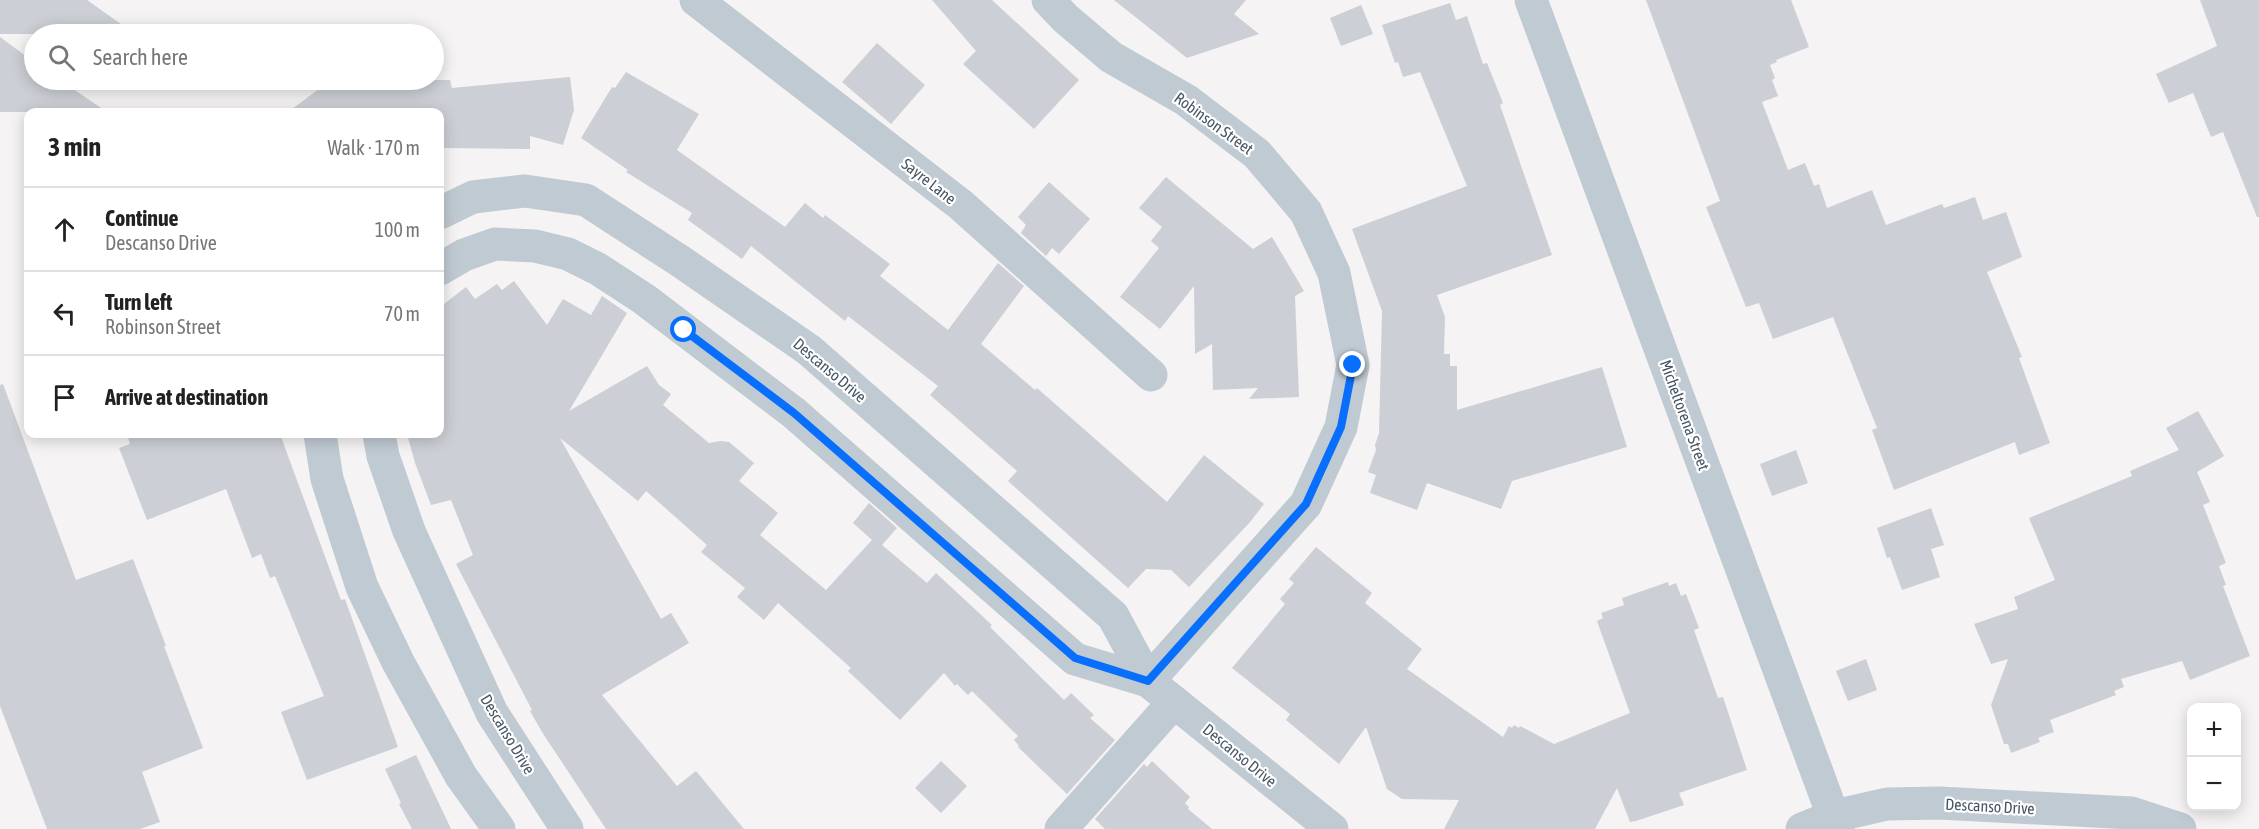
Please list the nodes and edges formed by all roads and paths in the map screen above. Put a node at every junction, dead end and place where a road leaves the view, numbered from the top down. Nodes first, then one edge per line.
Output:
1 (696, 0) edge
2 (1048, 0) edge
3 (1532, 0) edge
4 (444, 211) edge
5 (444, 267) edge
6 (1151, 375) dead end
7 (321, 438) edge
8 (380, 438) edge
9 (1148, 681) junction
10 (1174, 702) junction
11 (1836, 822) edge
12 (499, 829) edge
13 (567, 829) edge
14 (1061, 829) edge
15 (1332, 829) edge
16 (1802, 829) edge
17 (2180, 829) edge

1 - 6 street, Sayre Lane
2 - 9 street, Robinson Street
3 - 11 street, Micheltorena Street
4 - 9 street, Descanso Drive
5 - 9 street, Descanso Drive
7 - 12 street
8 - 13 street, Descanso Drive
9 - 10 street, Descanso Drive
10 - 14 street
10 - 15 street, Descanso Drive
11 - 16 street, Descanso Drive
11 - 17 street, Descanso Drive

